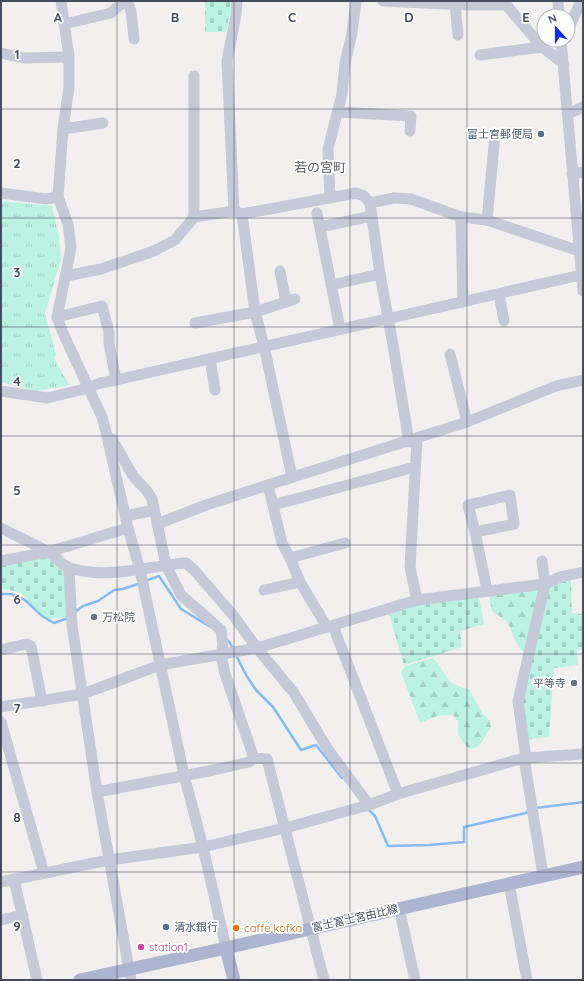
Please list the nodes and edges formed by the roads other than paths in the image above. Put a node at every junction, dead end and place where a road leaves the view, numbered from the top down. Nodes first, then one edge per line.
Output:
1 (61, 1) edge
2 (124, 1) edge
3 (127, 1) edge
4 (237, 1) edge
5 (356, 1) edge
6 (383, 1) edge
7 (581, 1) edge
8 (504, 3) edge
9 (455, 4) junction
10 (576, 12) edge
11 (64, 24) junction
12 (458, 35) dead end
13 (134, 39) dead end
14 (536, 40) edge
15 (536, 48) edge
16 (543, 48) edge
17 (562, 48) edge
18 (1, 53) edge
19 (480, 55) dead end
20 (69, 57) junction
21 (564, 64) junction
22 (194, 76) dead end
23 (583, 107) edge
24 (338, 112) junction
25 (568, 114) junction
26 (103, 123) dead end
27 (63, 130) junction
28 (410, 131) dead end
29 (495, 135) dead end
30 (578, 173) edge
31 (1, 193) edge
32 (58, 197) junction
33 (330, 198) junction
34 (370, 203) junction
35 (238, 212) junction
36 (317, 213) dead end
37 (194, 217) junction
38 (367, 217) dead end
39 (461, 217) junction
40 (487, 220) junction
41 (320, 227) junction
42 (579, 251) junction
43 (280, 272) dead end
44 (380, 274) junction
45 (582, 275) junction
46 (66, 276) junction
47 (331, 285) junction
48 (583, 291) edge
49 (499, 294) junction
50 (463, 302) junction
51 (255, 312) junction
52 (57, 317) junction
53 (388, 319) junction
54 (504, 321) dead end
55 (195, 323) dead end
56 (340, 329) junction
57 (264, 346) junction
58 (450, 354) dead end
59 (210, 359) junction
60 (116, 380) junction
61 (583, 380) edge
62 (88, 388) junction
63 (215, 390) dead end
64 (1, 391) edge
65 (467, 422) junction
66 (106, 432) junction
67 (413, 440) junction
68 (415, 467) junction
69 (292, 477) junction
70 (268, 485) junction
71 (273, 505) junction
72 (154, 510) junction
73 (126, 516) junction
74 (157, 524) junction
75 (1, 528) edge
76 (128, 528) junction
77 (476, 532) junction
78 (345, 543) dead end
79 (48, 552) junction
80 (290, 558) junction
81 (542, 560) dead end
82 (1, 561) edge
83 (166, 564) junction
84 (69, 568) junction
85 (140, 570) junction
86 (583, 572) edge
87 (300, 582) junction
88 (545, 584) junction
89 (264, 590) dead end
90 (487, 590) junction
91 (417, 600) junction
92 (330, 626) junction
93 (257, 648) junction
94 (1, 649) edge
95 (221, 655) junction
96 (160, 665) junction
97 (83, 694) junction
98 (42, 701) junction
99 (1, 707) edge
100 (1, 722) edge
101 (583, 754) edge
102 (254, 758) junction
103 (525, 758) junction
104 (184, 775) junction
105 (97, 792) junction
106 (398, 794) junction
107 (369, 805) junction
108 (285, 828) junction
109 (203, 847) junction
110 (108, 860) junction
111 (583, 867) edge
112 (44, 873) junction
113 (543, 875) junction
114 (14, 879) junction
115 (1, 882) edge
116 (510, 882) junction
117 (399, 908) junction
118 (23, 915) junction
119 (1, 920) edge
120 (310, 929) junction
121 (226, 948) junction
122 (130, 974) edge
123 (37, 980) edge
124 (80, 980) edge
125 (234, 980) edge
126 (324, 980) edge
127 (415, 980) edge
128 (527, 980) edge

1 - 11 street
2 - 11 street
3 - 13 street
4 - 35 street
5 - 24 street
6 - 9 street
7 - 10 street
8 - 9 street
8 - 14 street
9 - 12 street
11 - 20 street
15 - 19 street
16 - 21 street
17 - 21 street
18 - 20 street
20 - 27 street
21 - 25 street
22 - 37 street
23 - 25 street
24 - 28 street
24 - 33 street
25 - 30 street
26 - 27 street
27 - 32 street
29 - 40 street
30 - 42 street
31 - 32 street
32 - 46 street
33 - 34 street
33 - 35 street
34 - 39 street
34 - 44 street
35 - 37 street
35 - 51 street
36 - 41 street
37 - 46 street
38 - 41 street
39 - 40 street
39 - 50 street
40 - 42 street
41 - 47 street
42 - 45 street
43 - 51 street
44 - 47 street
44 - 53 street
45 - 48 street
45 - 49 street
46 - 52 street
47 - 56 street
49 - 50 street
49 - 54 street
50 - 53 street
51 - 55 street
51 - 57 street
52 - 60 street
52 - 62 street
53 - 56 street
53 - 67 street
56 - 57 street
57 - 59 street
57 - 69 street
58 - 65 street
59 - 60 street
59 - 63 street
60 - 62 street
61 - 65 street
62 - 64 street
62 - 66 street
65 - 67 street
66 - 72 street
66 - 73 street
67 - 68 street
67 - 69 street
68 - 71 street
68 - 91 street
69 - 70 street
70 - 71 street
70 - 74 street
71 - 80 street
72 - 73 street
72 - 74 street
73 - 76 street
74 - 83 street
75 - 79 street
76 - 79 street
76 - 85 street
77 - 77 street
77 - 90 street
78 - 80 street
79 - 82 street
79 - 84 street
80 - 87 street
81 - 88 street
83 - 85 street
83 - 93 street
83 - 95 street
84 - 85 street
84 - 97 street
85 - 96 street
86 - 88 street
87 - 89 street
87 - 92 street
88 - 90 street
88 - 103 street
90 - 91 street
91 - 92 street
92 - 93 street
92 - 106 street
93 - 95 street
93 - 107 street
94 - 98 street
95 - 96 street
95 - 102 street
96 - 97 street
96 - 104 street
97 - 98 street
97 - 105 street
98 - 99 street
100 - 112 street
101 - 103 street
102 - 104 street
102 - 108 street
103 - 106 street
103 - 113 street
104 - 105 street
104 - 109 street
105 - 110 street
106 - 107 street
107 - 108 street
108 - 109 street
108 - 120 street
109 - 110 street
109 - 121 street
110 - 112 street
110 - 122 street
111 - 113 main road, 富士富士宮由比線
112 - 114 street
113 - 116 main road, 富士富士宮由比線
114 - 115 street
114 - 118 street
116 - 117 main road, 富士富士宮由比線
116 - 128 street
117 - 120 main road, 富士富士宮由比線
117 - 127 street
118 - 119 street
118 - 123 street
120 - 121 main road, 富士富士宮由比線
120 - 126 street
121 - 122 main road, 富士富士宮由比線
121 - 125 main road
122 - 124 main road, 富士富士宮由比線

